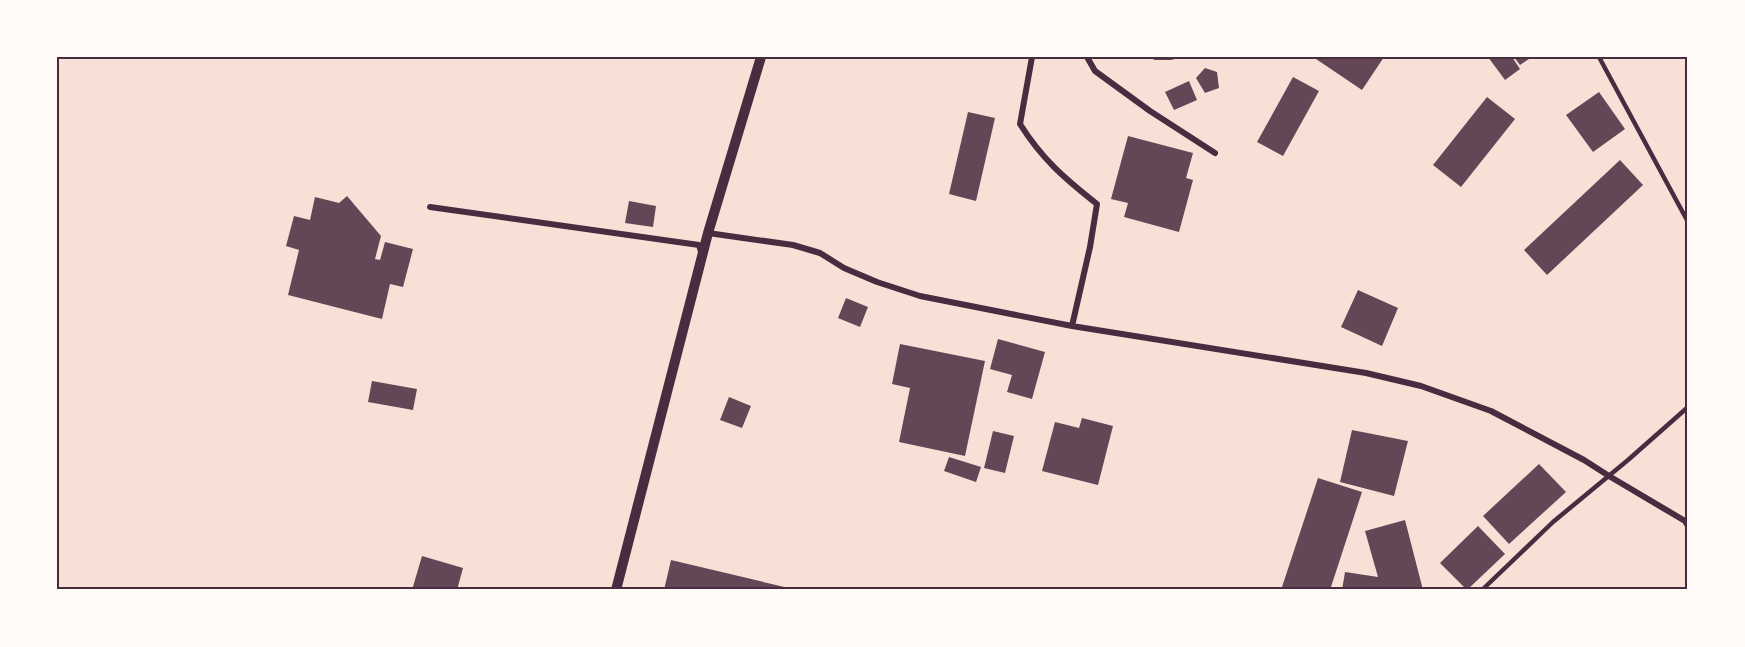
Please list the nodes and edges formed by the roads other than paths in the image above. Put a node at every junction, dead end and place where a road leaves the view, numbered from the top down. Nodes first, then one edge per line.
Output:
1 (761, 57) edge
2 (1032, 57) edge
3 (1087, 57) edge
4 (1599, 57) edge
5 (1215, 153) dead end
6 (430, 207) dead end
7 (1688, 222) edge
8 (708, 233) junction
9 (702, 256) junction
10 (1072, 326) junction
11 (1688, 407) edge
12 (1609, 476) junction
13 (1688, 525) edge
14 (616, 590) edge
15 (1482, 590) edge

1 - 8 street
2 - 10 street
3 - 5 street
4 - 7 lane
6 - 9 street
8 - 9 street
8 - 10 street
9 - 14 street
10 - 12 street
11 - 12 lane
12 - 13 street
12 - 15 lane

